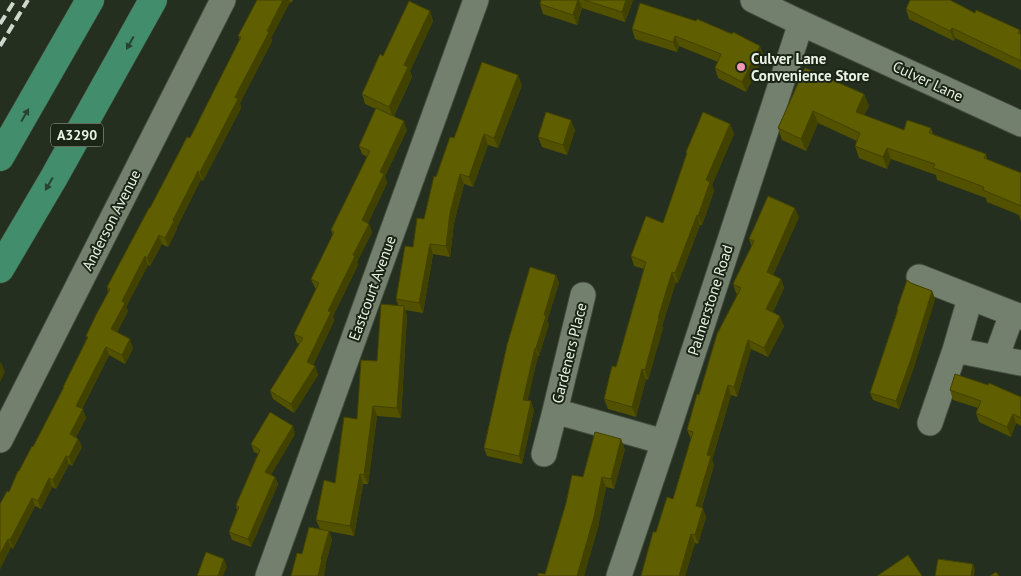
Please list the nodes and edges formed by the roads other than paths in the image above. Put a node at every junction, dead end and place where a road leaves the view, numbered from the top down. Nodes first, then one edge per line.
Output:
1 (90, 0) edge
2 (153, 0) edge
3 (223, 0) edge
4 (476, 0) edge
5 (753, 0) edge
6 (801, 23) junction
7 (1021, 124) edge
8 (0, 157) edge
9 (0, 269) edge
10 (919, 278) dead end
11 (583, 295) dead end
12 (967, 309) dead end
13 (1016, 316) edge
14 (955, 350) junction
15 (996, 358) junction
16 (1021, 363) edge
17 (555, 411) junction
18 (930, 423) dead end
19 (0, 440) edge
20 (664, 442) junction
21 (544, 454) dead end
22 (268, 576) edge
23 (619, 576) edge

8 -> 1 main road
2 -> 9 main road, A3290
3 - 19 street, Anderson Avenue
4 - 22 street, Eastcourt Avenue
5 - 6 street, Culver Lane
6 - 7 street, Culver Lane
6 - 20 street, Palmerstone Road
10 - 13 street
11 - 17 street, Gardeners Place
12 - 14 street
13 - 15 street
14 - 15 street
14 - 18 street
15 - 16 street
17 - 20 street, Gardeners Place
17 - 21 street, Gardeners Place
20 - 23 street, Palmerstone Road

